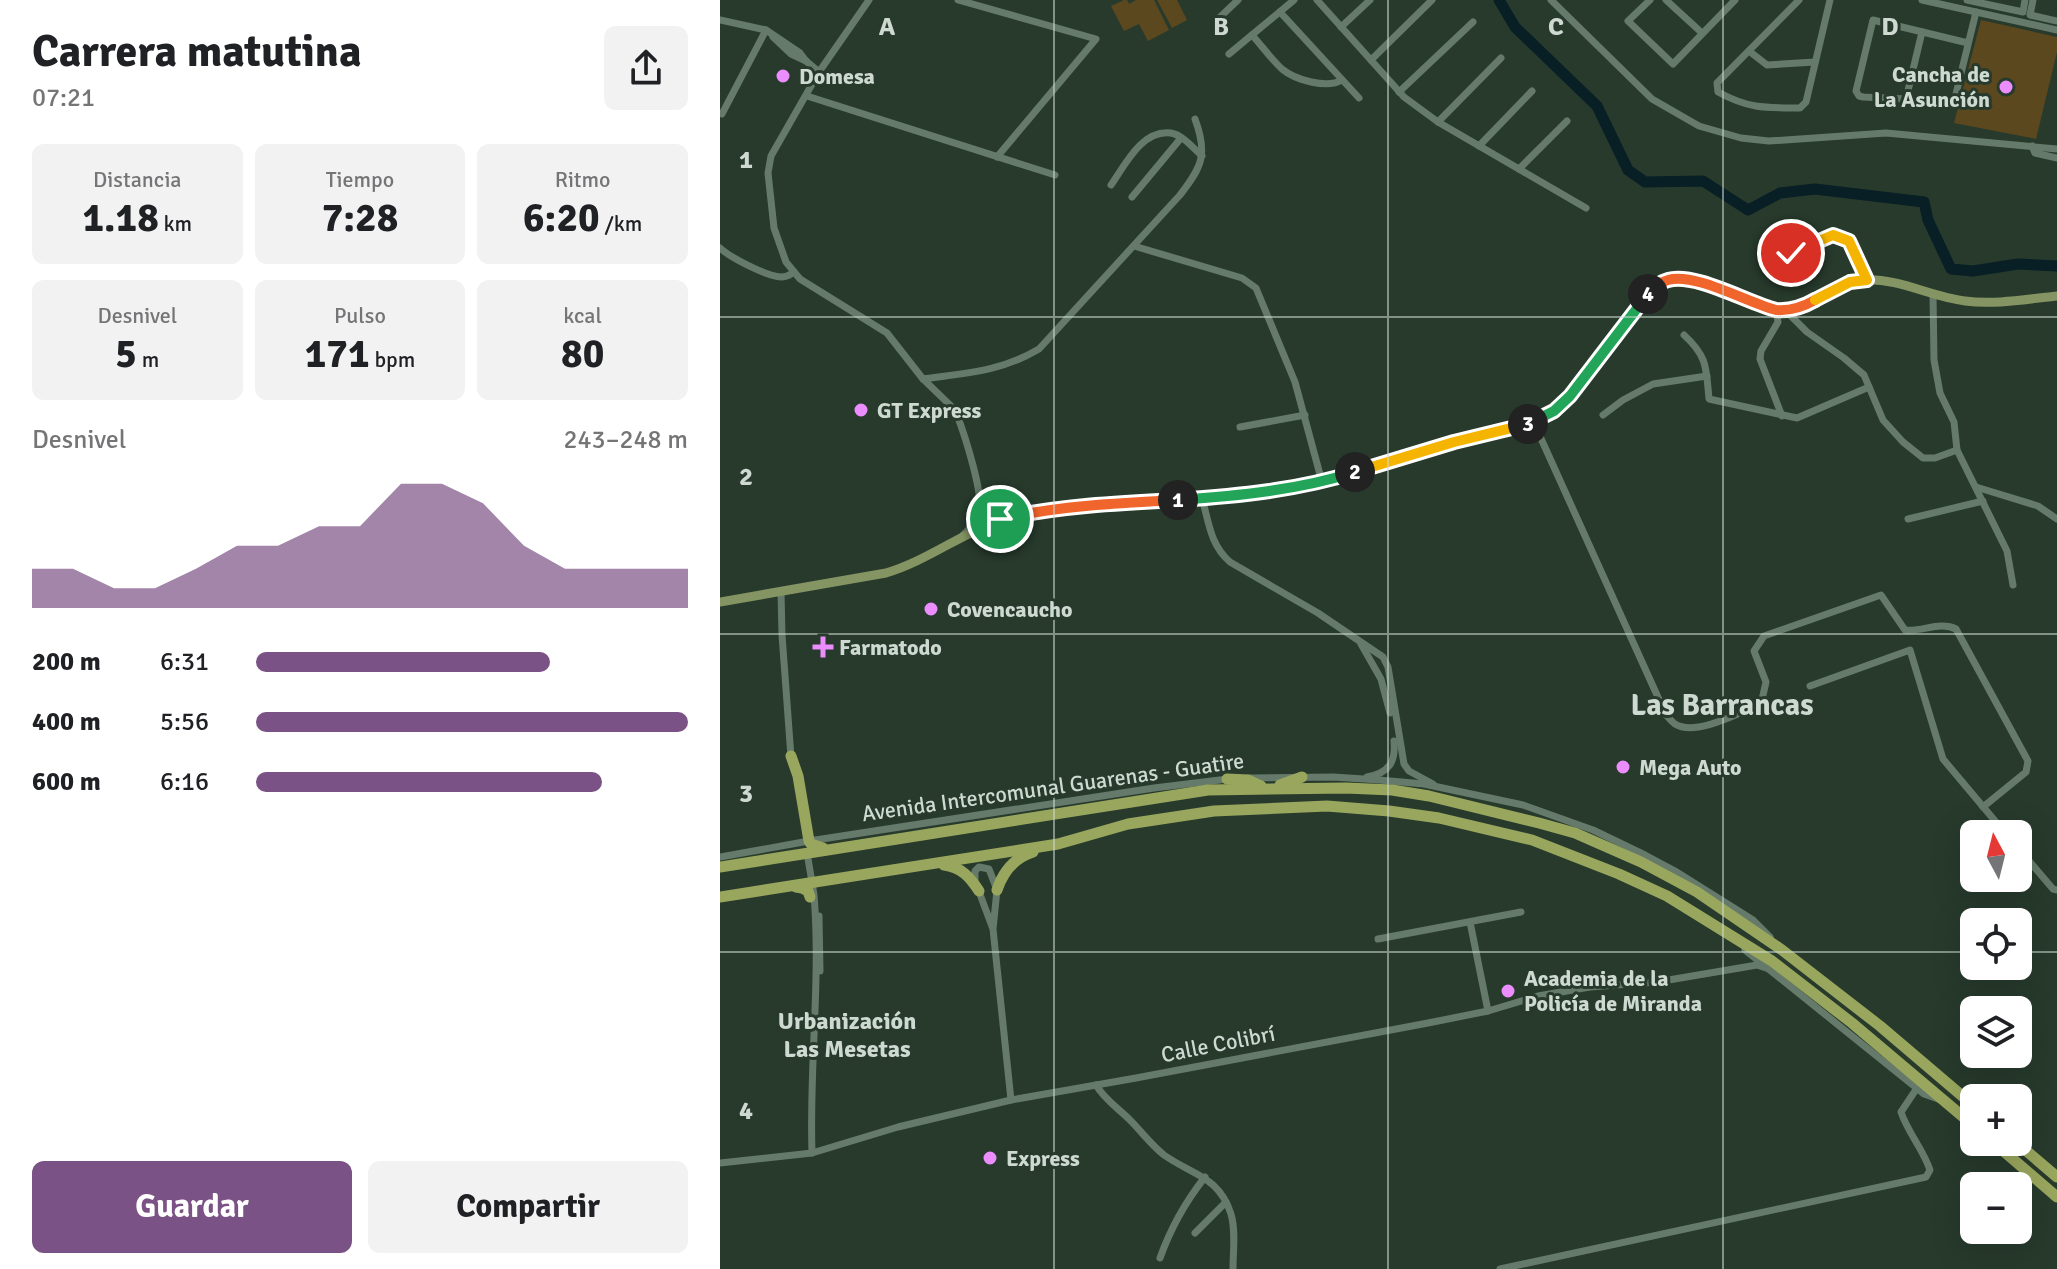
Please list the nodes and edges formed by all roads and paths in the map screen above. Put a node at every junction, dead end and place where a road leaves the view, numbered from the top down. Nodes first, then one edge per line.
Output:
1 (869, 0) edge
2 (958, 0) edge
3 (1238, 0) edge
4 (1294, 0) edge
5 (1317, 0) edge
6 (1370, 0) edge
7 (1432, 0) edge
8 (1551, 0) edge
9 (1650, 0) edge
10 (1666, 0) edge
11 (1799, 0) edge
12 (1820, 0) edge
13 (1922, 0) edge
14 (2025, 0) edge
15 (2033, 0) edge
16 (1732, 1) edge
17 (1829, 2) edge
18 (1964, 3) edge
19 (1280, 12) junction
20 (1976, 12) junction
21 (1218, 19) dead end
22 (720, 21) edge
23 (1473, 22) dead end
24 (2056, 25) edge
25 (1341, 27) junction
26 (769, 32) junction
27 (1922, 32) junction
28 (1702, 33) junction
29 (1252, 35) junction
30 (1968, 43) junction
31 (1749, 51) junction
32 (1229, 54) dead end
33 (1501, 58) dead end
34 (1371, 60) junction
35 (1815, 62) junction
36 (819, 72) junction
37 (1342, 80) junction
38 (1532, 91) dead end
39 (1399, 92) junction
40 (807, 96) junction
41 (1359, 98) dead end
42 (1906, 99) junction
43 (722, 114) edge
44 (1195, 119) dead end
45 (1567, 121) dead end
46 (1438, 122) junction
47 (1181, 138) junction
48 (1479, 146) junction
49 (2032, 146) junction
50 (2057, 149) edge
51 (1202, 156) junction
52 (997, 157) junction
53 (2057, 158) edge
54 (1519, 169) junction
55 (1055, 175) dead end
56 (1111, 185) dead end
57 (1132, 197) dead end
58 (1586, 208) dead end
59 (1134, 246) junction
60 (720, 248) edge
61 (1768, 258) dead end
62 (794, 272) junction
63 (1867, 280) junction
64 (1933, 294) junction
65 (2057, 296) edge
66 (1781, 310) junction
67 (1684, 335) dead end
68 (1707, 376) junction
69 (923, 379) junction
70 (1869, 387) junction
71 (1305, 415) junction
72 (1603, 415) dead end
73 (1782, 416) junction
74 (1534, 423) junction
75 (1240, 427) dead end
76 (1957, 450) junction
77 (1322, 482) junction
78 (1976, 487) junction
79 (1202, 498) junction
80 (1983, 501) junction
81 (1908, 519) dead end
82 (2057, 519) edge
83 (959, 539) junction
84 (2013, 585) dead end
85 (781, 592) junction
86 (720, 602) edge
87 (1357, 639) junction
88 (1810, 686) dead end
89 (791, 756) junction
90 (1302, 777) junction
91 (1355, 778) junction
92 (1227, 779) junction
93 (1439, 787) junction
94 (1271, 788) junction
95 (1983, 807) junction
96 (1994, 820) edge
97 (804, 842) junction
98 (1058, 844) junction
99 (830, 848) junction
100 (760, 851) junction
101 (790, 854) junction
102 (720, 857) edge
103 (737, 864) junction
104 (2032, 864) edge
105 (927, 865) junction
106 (720, 867) edge
107 (845, 876) junction
108 (775, 888) junction
109 (997, 890) junction
110 (2057, 890) edge
111 (979, 891) junction
112 (720, 897) edge
113 (814, 897) junction
114 (1693, 911) junction
115 (1521, 912) dead end
116 (1470, 922) junction
117 (993, 929) junction
118 (1378, 939) dead end
119 (1741, 947) junction
120 (1782, 950) junction
121 (1769, 969) junction
122 (1726, 970) junction
123 (815, 993) junction
124 (814, 1008) junction
125 (1488, 1011) junction
126 (1096, 1085) junction
127 (1917, 1088) junction
128 (1960, 1094) edge
129 (1011, 1100) junction
130 (1943, 1100) junction
131 (1960, 1114) edge
132 (812, 1153) junction
133 (2009, 1156) edge
134 (2032, 1156) edge
135 (720, 1163) edge
136 (1205, 1177) junction
137 (2057, 1177) edge
138 (2057, 1197) edge
139 (1226, 1202) junction
140 (1195, 1233) dead end
141 (1160, 1258) dead end
142 (1233, 1269) edge
143 (1500, 1269) edge

1 - 36 street
2 - 52 street
3 - 21 street
4 - 19 street
5 - 25 street
6 - 25 street
7 - 34 street
8 - 49 street
9 - 28 street
10 - 28 street
11 - 31 street
12 - 17 street
13 - 18 street
14 - 18 street
15 - 24 street
16 - 28 street
17 - 35 street
18 - 20 street
19 - 29 street
19 - 37 street
20 - 24 street
20 - 30 street
22 - 26 street
23 - 39 street
25 - 34 street
26 - 36 street
26 - 43 street
27 - 30 street
27 - 42 street
27 - 42 street
29 - 32 street
29 - 37 street
30 - 42 street
31 - 35 street
31 - 35 street
33 - 46 street
34 - 39 street
36 - 40 street
37 - 41 street
38 - 48 street
39 - 46 street
40 - 52 street
40 - 62 street
44 - 51 street
45 - 54 street
46 - 48 street
47 - 51 street
47 - 56 street
47 - 57 street
48 - 54 street
49 - 50 street
49 - 53 street
51 - 59 street
52 - 55 street
54 - 58 street
59 - 69 street
59 - 71 street
60 - 62 street
61 - 63 street
62 - 69 street
63 - 64 main road
63 - 66 main road
64 - 65 main road
64 - 76 street
66 - 70 street
66 - 73 street
66 - 74 main road
67 - 68 street
68 - 72 street
68 - 73 street
69 - 83 street
70 - 73 street
70 - 76 street
71 - 75 street
71 - 77 street
74 - 77 main road
74 - 95 street
76 - 78 street
77 - 79 main road
78 - 80 street
78 - 82 street
79 - 83 main road
79 - 87 street
80 - 81 street
80 - 84 street
83 - 85 main road
85 - 86 main road
85 - 89 street
87 - 91 street
87 - 93 street
88 - 95 street
89 - 97 highway
89 - 123 street
90 - 91 street, Avenida Intercomunal Guarenas - Guatire
90 - 92 street, Avenida Intercomunal Guarenas - Guatire
90 - 94 highway
91 - 93 street, Avenida Intercomunal Guarenas - Guatire
92 - 94 highway
92 - 97 street, Avenida Intercomunal Guarenas - Guatire
93 - 120 street, Avenida Intercomunal Guarenas - Guatire
94 - 99 highway, Avenida Intercomunal Guarenas - Guatire
94 - 120 highway, Avenida Intercomunal Guarenas - Guatire
95 - 96 street
97 - 99 highway
97 - 100 street, Avenida Intercomunal Guarenas - Guatire
97 - 101 highway
98 - 105 highway, Avenida Intercomunal Guarenas - Guatire
98 - 109 highway
98 - 114 highway, Avenida Intercomunal Guarenas - Guatire
99 - 101 highway, Avenida Intercomunal Guarenas - Guatire
100 - 102 street, Avenida Intercomunal Guarenas - Guatire
100 - 103 highway
101 - 103 highway, Avenida Intercomunal Guarenas - Guatire
103 - 106 highway, Avenida Intercomunal Guarenas - Guatire
104 - 110 street
105 - 107 highway, Avenida Intercomunal Guarenas - Guatire
105 - 111 highway
107 - 108 highway, Avenida Intercomunal Guarenas - Guatire
107 - 113 highway
108 - 112 highway, Avenida Intercomunal Guarenas - Guatire
108 - 113 highway
109 - 111 street
109 - 117 street
111 - 117 street
113 - 123 street
113 - 124 street
114 - 119 street, Avenida Intercomunal Guarenas - Guatire
114 - 130 highway, Avenida Intercomunal Guarenas - Guatire
115 - 116 street
116 - 118 street
116 - 125 street
117 - 129 street
119 - 121 street, Avenida Intercomunal Guarenas - Guatire
119 - 122 street
120 - 128 highway, Avenida Intercomunal Guarenas - Guatire
121 - 122 street, Calle Colibrí
121 - 127 street, Avenida Intercomunal Guarenas - Guatire
122 - 125 street, Calle Colibrí
123 - 124 street
124 - 132 street
125 - 126 street, Calle Colibrí
126 - 129 street, Calle Colibrí
126 - 136 street
127 - 130 street, Avenida Intercomunal Guarenas - Guatire
127 - 143 street
129 - 132 street, Calle Colibrí
130 - 131 highway, Avenida Intercomunal Guarenas - Guatire
132 - 135 street, Calle Colibrí
133 - 138 highway
134 - 137 highway
136 - 139 street
136 - 141 street
139 - 140 street
139 - 142 street

